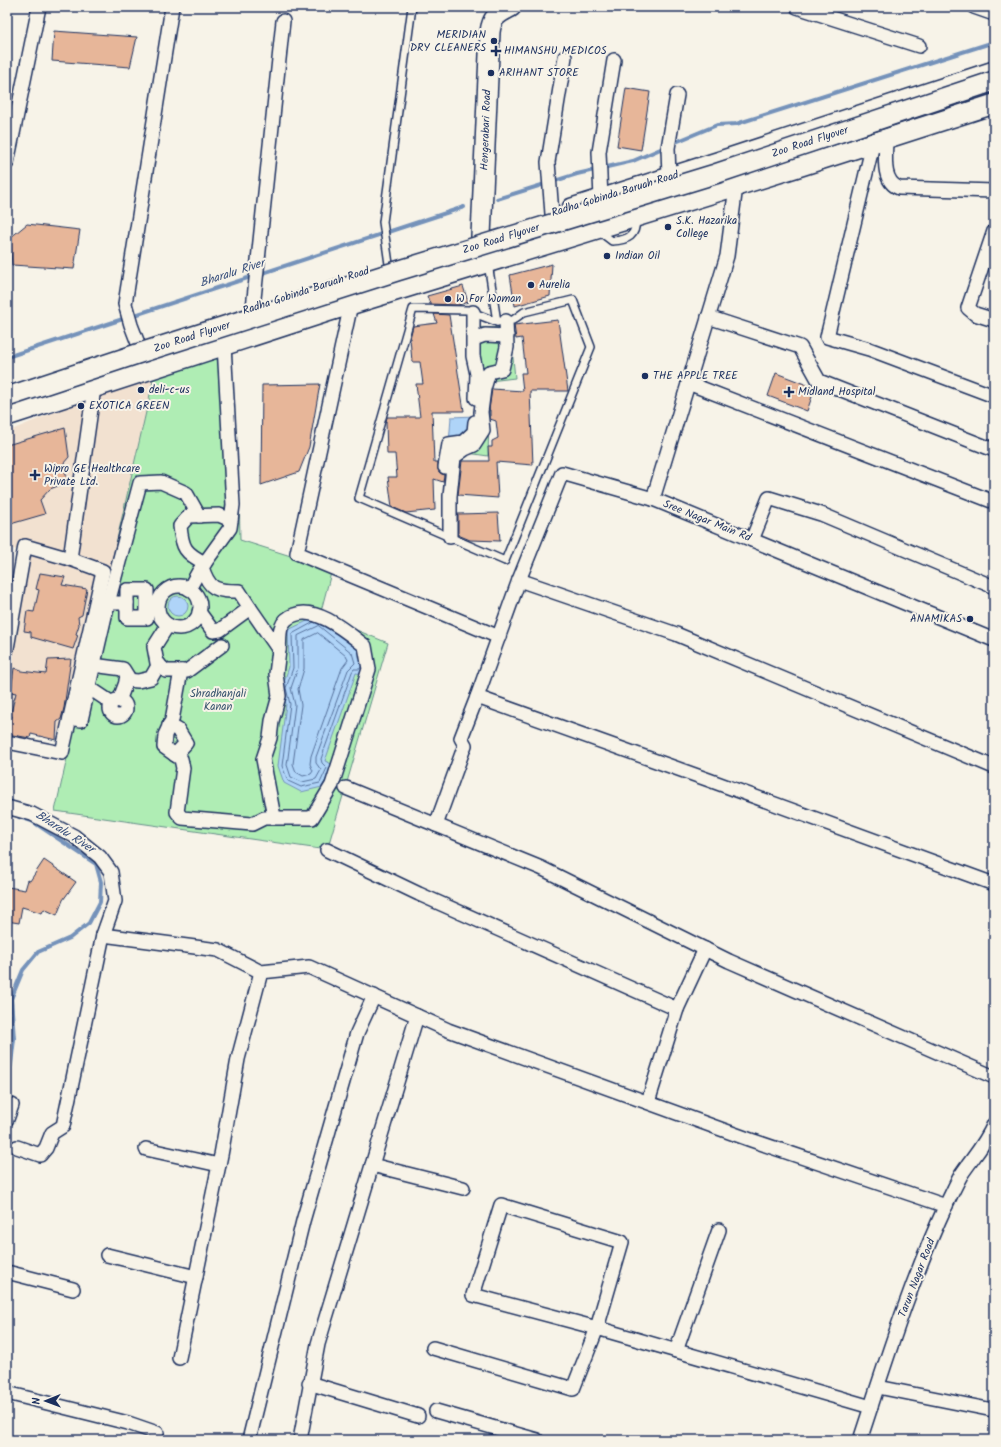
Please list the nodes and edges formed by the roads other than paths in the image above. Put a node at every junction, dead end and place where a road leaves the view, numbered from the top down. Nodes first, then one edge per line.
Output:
1 (39, 7) edge
2 (172, 7) edge
3 (412, 7) edge
4 (512, 7) edge
5 (797, 7) edge
6 (974, 7) edge
7 (994, 14) edge
8 (283, 21) dead end
9 (919, 46) dead end
10 (565, 57) dead end
11 (614, 60) dead end
12 (994, 71) edge
13 (994, 81) edge
14 (994, 93) edge
15 (677, 95) dead end
16 (994, 104) edge
17 (879, 142) junction
18 (7, 162) edge
19 (669, 178) junction
20 (736, 186) junction
21 (994, 191) edge
22 (601, 199) junction
23 (552, 214) junction
24 (994, 231) edge
25 (481, 236) junction
26 (488, 262) junction
27 (389, 264) junction
28 (351, 304) junction
29 (253, 308) junction
30 (473, 312) junction
31 (708, 317) junction
32 (994, 320) edge
33 (501, 321) junction
34 (507, 336) junction
35 (474, 339) junction
36 (224, 345) junction
37 (139, 346) junction
38 (688, 383) junction
39 (7, 388) edge
40 (94, 388) junction
41 (994, 396) edge
42 (7, 397) edge
43 (7, 407) edge
44 (7, 416) edge
45 (994, 450) edge
46 (653, 499) junction
47 (994, 502) edge
48 (199, 516) junction
49 (231, 520) junction
50 (446, 535) junction
51 (752, 540) junction
52 (70, 559) junction
53 (204, 565) junction
54 (519, 580) junction
55 (994, 587) edge
56 (189, 589) junction
57 (108, 603) junction
58 (153, 603) junction
59 (250, 608) junction
60 (199, 612) junction
61 (168, 625) junction
62 (217, 636) junction
63 (498, 637) junction
64 (994, 640) edge
65 (7, 648) edge
66 (279, 650) junction
67 (159, 664) junction
68 (93, 665) junction
69 (181, 671) junction
70 (126, 680) junction
71 (88, 687) junction
72 (477, 697) junction
73 (70, 718) junction
74 (7, 742) edge
75 (994, 767) edge
76 (346, 788) dead end
77 (7, 807) edge
78 (274, 817) junction
79 (436, 825) junction
80 (327, 850) dead end
81 (994, 884) edge
82 (103, 935) junction
83 (706, 949) junction
84 (261, 972) junction
85 (374, 996) junction
86 (677, 1009) junction
87 (417, 1016) junction
88 (994, 1077) edge
89 (648, 1102) junction
90 (12, 1105) dead end
91 (7, 1119) edge
92 (994, 1124) edge
93 (17, 1147) dead end
94 (146, 1149) dead end
95 (219, 1165) junction
96 (372, 1165) junction
97 (463, 1188) dead end
98 (946, 1206) junction
99 (719, 1230) dead end
100 (107, 1255) dead end
101 (7, 1272) edge
102 (196, 1277) junction
103 (73, 1289) dead end
104 (597, 1328) junction
105 (433, 1348) dead end
106 (676, 1351) junction
107 (180, 1358) dead end
108 (309, 1383) junction
109 (878, 1387) junction
110 (7, 1393) edge
111 (871, 1407) junction
112 (993, 1410) dead end
113 (436, 1411) dead end
114 (418, 1416) dead end
115 (157, 1433) dead end
116 (249, 1440) edge
117 (300, 1440) edge
118 (538, 1440) edge
119 (860, 1440) edge

1 - 18 street
2 - 37 street
3 - 27 lane
4 - 25 main road, Hengerabari Road
5 - 9 street
6 - 7 street
8 - 29 street
10 - 23 street
11 - 22 street
12 - 19 main road, Radha Gobinda Baruah Road
13 - 42 main road, Zoo Road Flyover, bridge
14 - 43 main road, Zoo Road Flyover
15 - 19 street
16 - 17 main road
17 - 20 main road
17 - 21 street
17 - 41 street
19 - 22 main road, Radha Gobinda Baruah Road
20 - 26 main road
20 - 31 street, Sree Nagar Main Rd
22 - 23 main road, Radha Gobinda Baruah Road
23 - 25 main road, Radha Gobinda Baruah Road
24 - 32 street
25 - 26 main road, Hengerabari Road
25 - 27 main road, Radha Gobinda Baruah Road
26 - 28 main road
26 - 33 lane
27 - 29 main road, Radha Gobinda Baruah Road
28 - 36 main road
28 - 63 street
29 - 37 main road, Radha Gobinda Baruah Road
30 - 33 lane
30 - 35 street
30 - 50 lane
31 - 38 street, Sree Nagar Main Rd
31 - 45 street
33 - 34 street
33 - 50 lane
34 - 35 street
34 - 50 street
35 - 50 street
36 - 40 main road
36 - 49 street
37 - 39 main road, Radha Gobinda Baruah Road
38 - 46 street, Sree Nagar Main Rd
38 - 47 street
40 - 44 main road
40 - 52 street
46 - 51 street, Sree Nagar Main Rd
46 - 54 street
48 - 49 street
48 - 53 street
48 - 57 street
49 - 53 street
51 - 55 street
51 - 64 street, Sree Nagar Main Rd
52 - 65 street
52 - 73 street
53 - 56 street
53 - 59 street
54 - 63 street
54 - 75 street
56 - 58 street
56 - 60 street
57 - 58 street
57 - 68 street
58 - 61 street
59 - 62 street
59 - 66 street
60 - 61 street
60 - 62 street
61 - 67 street
62 - 69 street
63 - 72 street
66 - 78 street
66 - 78 street
67 - 69 street
67 - 70 street
68 - 70 street
68 - 71 street
69 - 78 street
70 - 71 street
71 - 73 street
72 - 79 street
72 - 81 street
73 - 74 street
76 - 79 street
77 - 82 street
79 - 83 street
80 - 86 street
82 - 84 street
82 - 93 street
83 - 86 street
83 - 88 street
84 - 85 street
84 - 95 street
85 - 87 street
85 - 116 street
86 - 89 street
87 - 89 street
87 - 96 street
89 - 98 street
90 - 91 street
92 - 98 street, Tarun Nagar Road
94 - 95 street
95 - 102 street
96 - 97 street
96 - 108 street
98 - 109 street, Tarun Nagar Road
99 - 106 street
100 - 102 street
101 - 103 street
102 - 107 street
104 - 104 street
104 - 105 street
104 - 106 street
106 - 111 street
108 - 114 street
108 - 117 street
109 - 111 street, Tarun Nagar Road
109 - 112 street
110 - 115 street
111 - 119 street, Tarun Nagar Road
113 - 118 street

